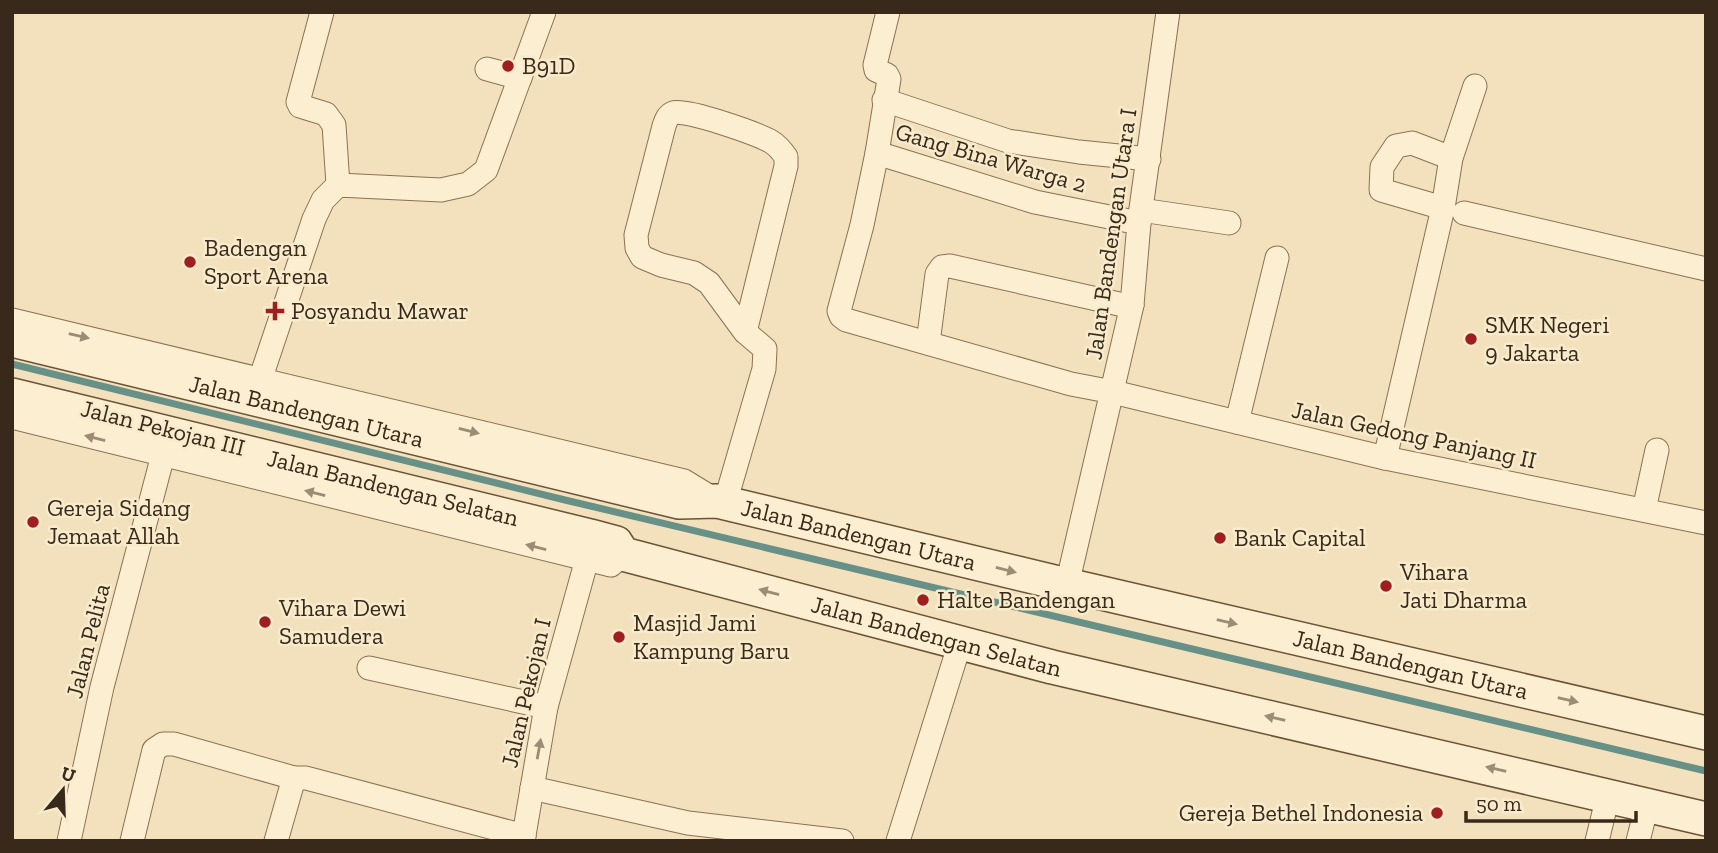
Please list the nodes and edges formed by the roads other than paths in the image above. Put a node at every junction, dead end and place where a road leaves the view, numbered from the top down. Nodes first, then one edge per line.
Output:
1 (322, 12) edge
2 (544, 12) edge
3 (888, 12) edge
4 (1168, 12) edge
5 (487, 69) dead end
6 (520, 78) junction
7 (1475, 86) dead end
8 (884, 100) junction
9 (877, 153) junction
10 (1451, 158) junction
11 (1149, 159) junction
12 (338, 185) junction
13 (1453, 211) junction
14 (1140, 217) junction
15 (1229, 223) dead end
16 (1277, 258) dead end
17 (1706, 269) edge
18 (1132, 305) junction
19 (12, 320) edge
20 (745, 332) junction
21 (12, 340) edge
22 (928, 343) junction
23 (260, 380) junction
24 (1113, 392) junction
25 (12, 395) edge
26 (12, 417) edge
27 (1237, 422) junction
28 (1657, 450) dead end
29 (163, 455) junction
30 (1385, 458) junction
31 (721, 502) junction
32 (1644, 510) junction
33 (1706, 523) edge
34 (588, 548) junction
35 (1067, 585) junction
36 (960, 643) junction
37 (369, 668) dead end
38 (546, 707) junction
39 (1706, 733) edge
40 (294, 778) junction
41 (532, 788) junction
42 (1608, 796) junction
43 (1647, 805) junction
44 (1706, 819) edge
45 (524, 839) edge
46 (69, 841) edge
47 (132, 841) edge
48 (276, 841) edge
49 (842, 841) edge
50 (898, 841) edge
51 (1597, 841) edge
52 (1638, 841) edge

1 - 12 street
2 - 6 street
3 - 8 street
4 - 11 street, Jalan Bandengan Utara I
5 - 6 street
6 - 12 street
7 - 10 street
8 - 9 street
8 - 11 street
9 - 14 street, Gang Bina Warga 2
9 - 22 street, Gang Bina Warga 2
10 - 13 street
10 - 13 street
11 - 14 street, Jalan Bandengan Utara I
12 - 23 street
13 - 17 street
13 - 30 street
14 - 15 street, Gang Bina Warga 2
14 - 18 street, Jalan Bandengan Utara I
16 - 27 street
18 - 22 street
18 - 24 street, Jalan Bandengan Utara I
19 -> 23 street
20 - 20 street
20 - 31 street
21 - 31 main road, Jalan Bandengan Utara
22 - 24 street, Jalan Gedong Panjang II
23 -> 31 street
24 - 27 street, Jalan Gedong Panjang II
24 - 35 street, Jalan Bandengan Utara I
25 - 34 main road, Jalan Bandengan Selatan
29 -> 26 street, Jalan Pekojan III
27 - 30 street, Jalan Gedong Panjang II
28 - 32 street
34 -> 29 street, Jalan Pekojan III
29 - 46 street, Jalan Pelita
30 - 32 street, Jalan Gedong Panjang II
31 -> 35 main road, Jalan Bandengan Utara
32 - 33 street, Jalan Gedong Panjang II
36 -> 34 main road, Jalan Bandengan Selatan
34 - 38 street, Jalan Pekojan I
35 -> 39 main road, Jalan Bandengan Utara
42 -> 36 main road, Jalan Bandengan Selatan
36 - 50 street
37 - 38 street
41 -> 38 street, Jalan Pekojan I
40 - 45 street
40 - 47 street
40 - 48 street
41 - 45 street, Jalan Pekojan I
41 - 49 street
42 - 43 main road, Jalan Bandengan Selatan
42 - 51 street
43 - 44 main road, Jalan Bandengan Selatan
43 - 52 street

